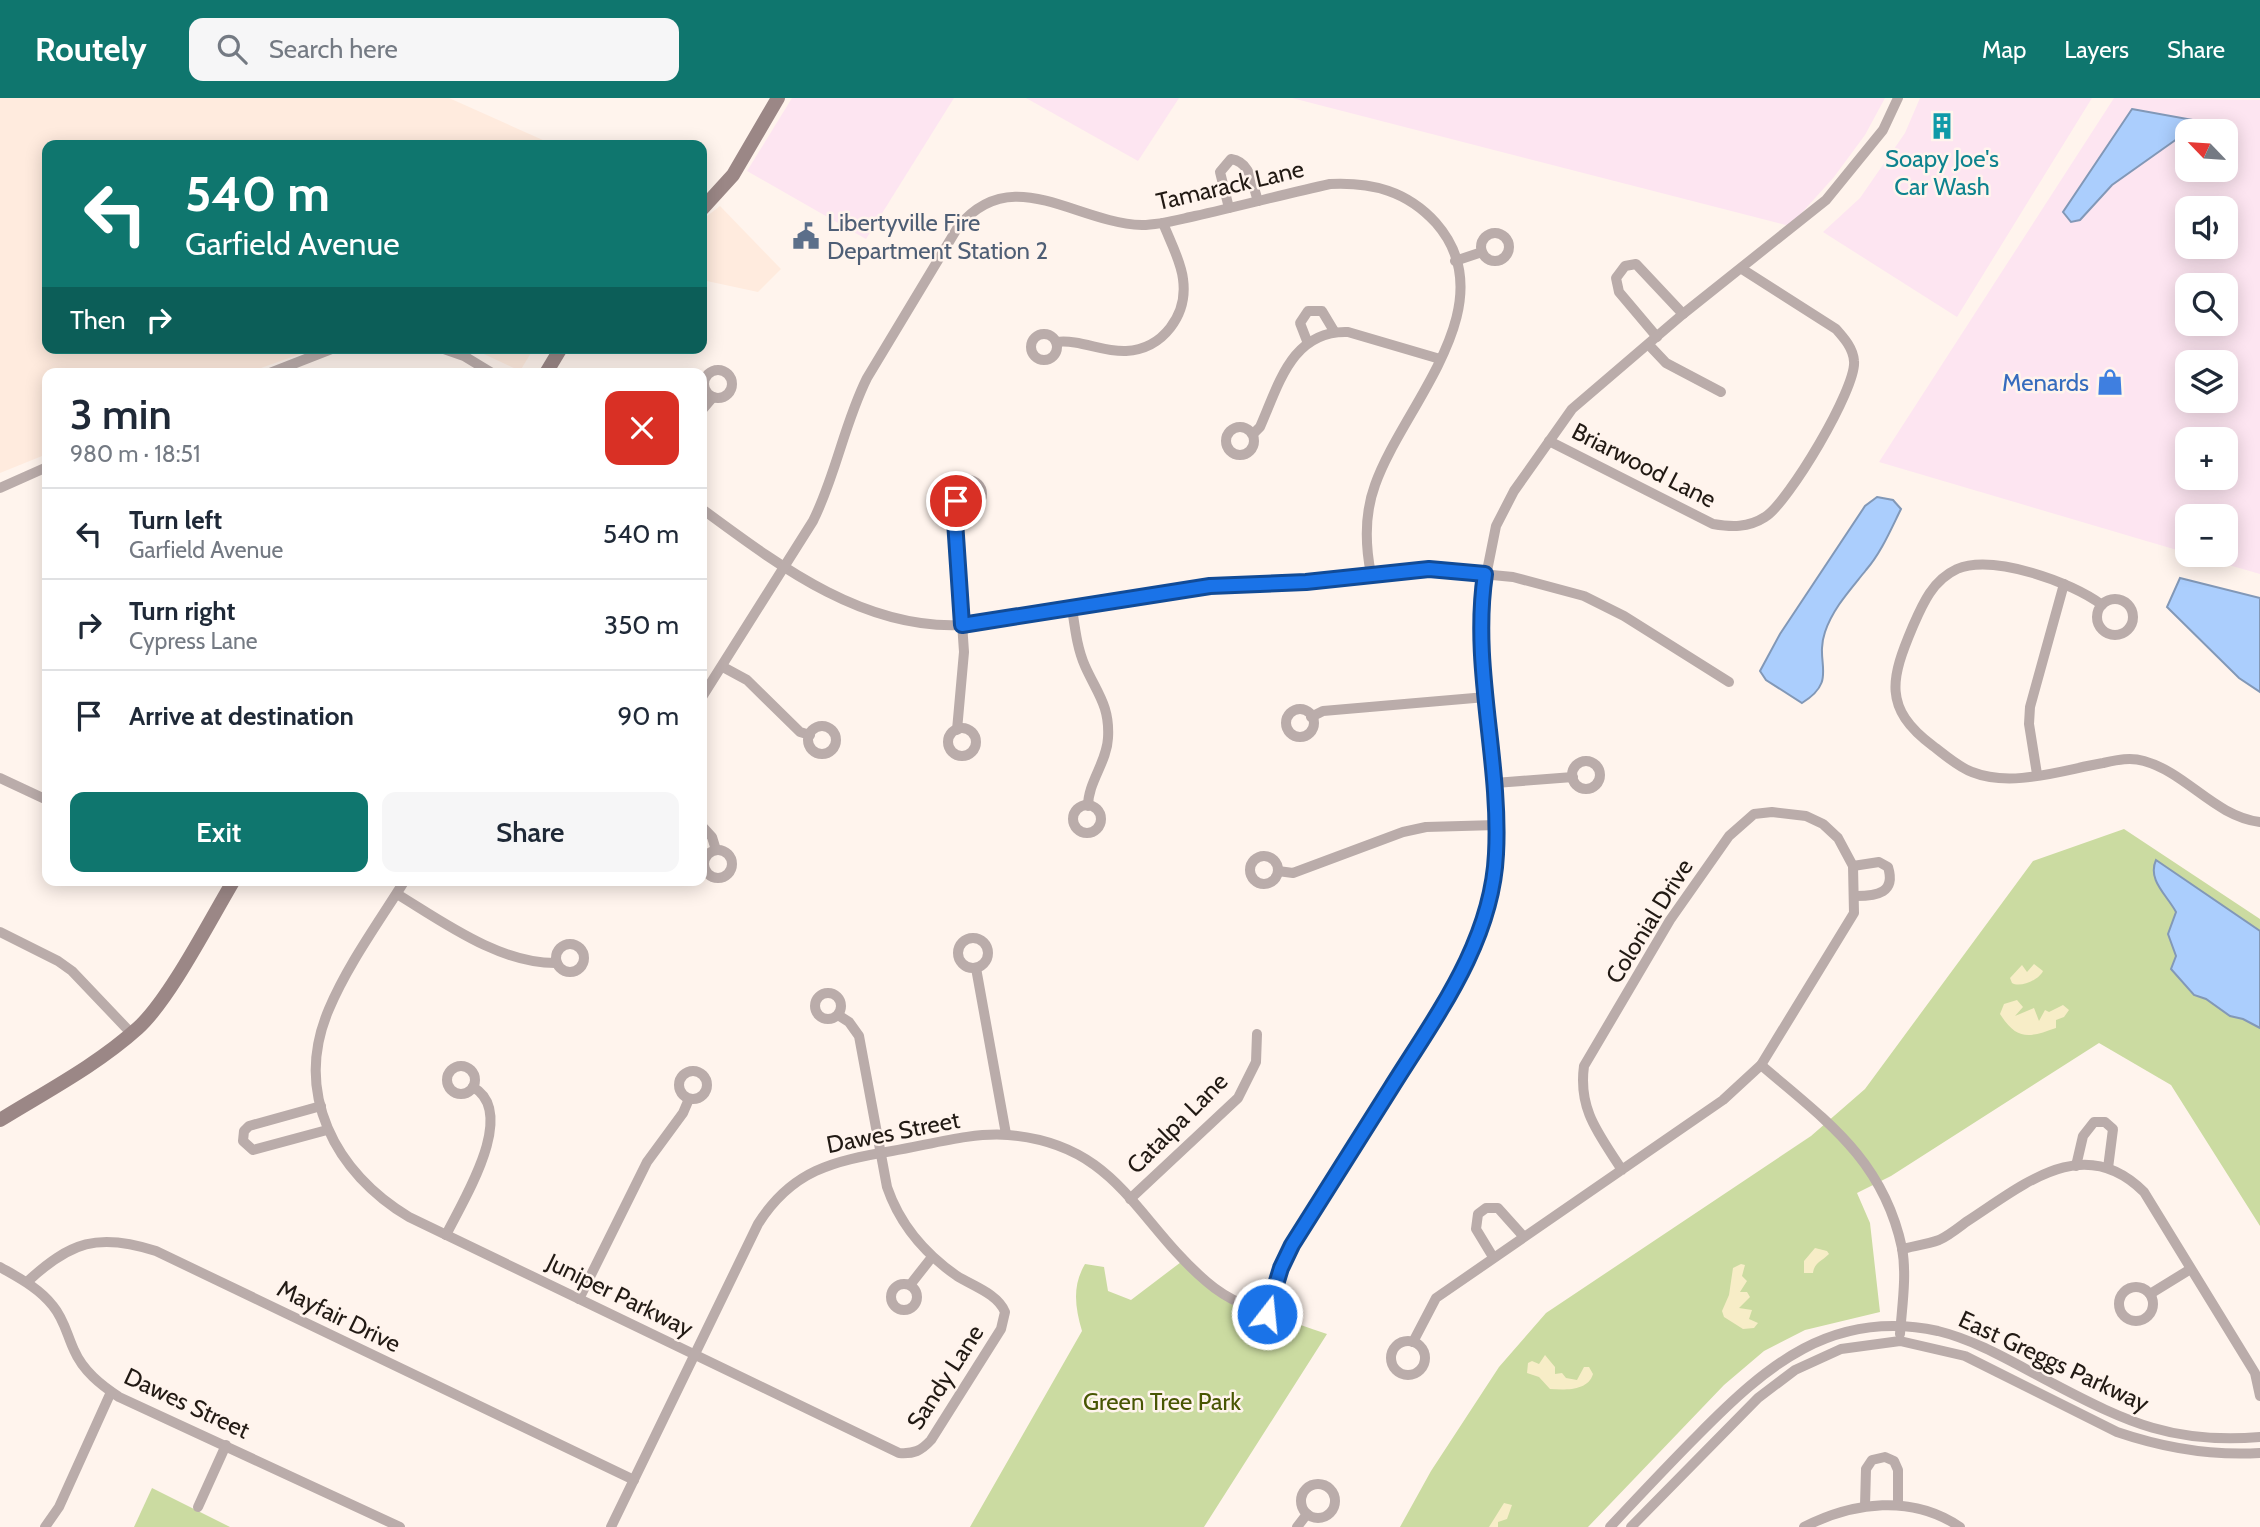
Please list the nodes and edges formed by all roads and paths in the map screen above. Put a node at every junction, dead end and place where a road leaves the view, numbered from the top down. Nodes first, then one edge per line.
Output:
1 (778, 98) edge
2 (1898, 98) edge
3 (1258, 201) junction
4 (707, 204) edge
5 (1229, 208) junction
6 (1163, 223) junction
7 (1482, 252) dead end
8 (1455, 261) junction
9 (1742, 269) junction
10 (1683, 314) junction
11 (1334, 331) junction
12 (1307, 341) junction
13 (1653, 341) junction
14 (1056, 342) dead end
15 (319, 354) edge
16 (458, 354) edge
17 (1440, 359) junction
18 (283, 368) edge
19 (484, 368) edge
20 (1721, 392) dead end
21 (713, 397) dead end
22 (707, 404) edge
23 (1253, 434) dead end
24 (1549, 440) junction
25 (42, 469) edge
26 (0, 488) edge
27 (961, 505) dead end
28 (707, 513) edge
29 (784, 568) junction
30 (1371, 574) junction
31 (1485, 574) junction
32 (2064, 584) junction
33 (2102, 605) dead end
34 (1072, 608) junction
35 (962, 625) junction
36 (723, 667) junction
37 (1729, 682) dead end
38 (707, 690) edge
39 (1486, 697) junction
40 (1311, 717) dead end
41 (957, 730) dead end
42 (810, 735) dead end
43 (2037, 774) junction
44 (1573, 777) dead end
45 (0, 778) edge
46 (1495, 783) junction
47 (42, 798) edge
48 (1088, 806) dead end
49 (2260, 822) edge
50 (1497, 825) junction
51 (707, 832) edge
52 (716, 850) dead end
53 (1853, 866) junction
54 (1278, 871) dead end
55 (226, 886) edge
56 (402, 886) edge
57 (397, 894) junction
58 (1856, 896) junction
59 (0, 933) edge
60 (557, 963) dead end
61 (976, 968) dead end
62 (838, 1015) dead end
63 (131, 1033) junction
64 (1257, 1034) dead end
65 (1761, 1065) junction
66 (473, 1087) dead end
67 (689, 1099) dead end
68 (321, 1106) junction
69 (0, 1120) edge
70 (327, 1130) junction
71 (1006, 1134) junction
72 (881, 1153) junction
73 (2076, 1166) junction
74 (2108, 1168) junction
75 (1622, 1170) junction
76 (1130, 1199) junction
77 (446, 1235) junction
78 (1523, 1236) junction
79 (1902, 1249) junction
80 (932, 1257) junction
81 (1493, 1257) junction
82 (0, 1267) edge
83 (2189, 1270) junction
84 (27, 1282) junction
85 (910, 1285) dead end
86 (2150, 1294) dead end
87 (579, 1299) junction
88 (1267, 1314) junction
89 (1288, 1321) dead end
90 (1901, 1328) junction
91 (1900, 1341) junction
92 (1413, 1342) dead end
93 (695, 1355) junction
94 (111, 1392) junction
95 (2260, 1396) edge
96 (2260, 1437) edge
97 (226, 1445) junction
98 (923, 1449) joint
99 (2260, 1453) edge
100 (634, 1480) junction
101 (1898, 1505) junction
102 (1865, 1506) junction
103 (198, 1507) dead end
104 (1307, 1514) dead end
105 (45, 1527) edge
106 (400, 1527) edge
107 (611, 1527) edge
108 (1297, 1527) edge
109 (1610, 1527) edge
110 (1631, 1527) edge
111 (1804, 1527) edge
112 (1960, 1527) edge

1 - 4 street
2 - 9 street
3 - 5 street, Tamarack Lane
3 - 5 street
3 - 8 street, Tamarack Lane
5 - 6 street, Tamarack Lane
6 - 14 street
6 - 29 street, Tamarack Lane
7 - 8 street
8 - 17 street, Tamarack Lane
9 - 10 street
9 - 24 street, Briarwood Lane
10 - 13 street
10 - 13 street
11 - 12 street
11 - 12 street
11 - 17 street
12 - 23 street
13 - 20 street
13 - 24 street
15 - 18 street
16 - 19 street
17 - 30 street, Tamarack Lane
21 - 22 street
24 - 31 street
25 - 26 street
27 - 35 street
28 - 29 street
29 - 35 street
29 - 36 street
30 - 31 street
30 - 34 street
31 - 37 street
31 - 39 street
32 - 33 street
32 - 43 street
32 - 43 street
34 - 35 street
34 - 48 street
35 - 41 street
36 - 38 street
36 - 42 street
39 - 40 street
39 - 46 street
43 - 49 street
44 - 46 street
45 - 47 street
46 - 50 street
50 - 54 street
50 - 88 street
51 - 52 street
53 - 58 street, Colonial Drive
53 - 58 street
53 - 75 street, Colonial Drive
55 - 63 street
56 - 57 street, Juniper Parkway
57 - 60 street
57 - 68 street, Juniper Parkway
58 - 65 street, Colonial Drive
59 - 63 street
61 - 71 street
62 - 72 street, Sandy Lane
63 - 69 street
64 - 76 street, Catalpa Lane
65 - 75 street, Colonial Drive
65 - 79 street
66 - 77 street
67 - 87 street
68 - 70 street, Juniper Parkway
68 - 70 street
70 - 77 street, Juniper Parkway
71 - 72 street, Dawes Street
71 - 76 street, Dawes Street
72 - 80 street, Sandy Lane
72 - 93 street, Dawes Street
73 - 74 street
73 - 74 street
73 - 79 street
74 - 83 street
75 - 78 street, Colonial Drive
76 - 88 street, Dawes Street
77 - 87 street, Juniper Parkway
78 - 81 street, Colonial Drive
78 - 81 street
79 - 90 street
80 - 85 street
80 - 98 street, Sandy Lane
81 - 92 street, Colonial Drive
82 - 84 street, Dawes Street
83 - 86 street
83 - 95 street
84 - 94 street, Dawes Street
84 - 100 street, Mayfair Drive
87 - 93 street, Juniper Parkway
88 - 89 street, Dawes Street
90 - 91 street
90 - 96 street, East Greggs Parkway
90 - 109 street, East Greggs Parkway
91 - 99 street, East Greggs Parkway
91 - 110 street, East Greggs Parkway
93 - 98 street, Juniper Parkway
93 - 100 street, Dawes Street
94 - 97 street, Dawes Street
94 - 105 street
97 - 103 street
97 - 106 street, Dawes Street
100 - 107 street, Dawes Street
101 - 102 street
101 - 102 street
101 - 112 street
102 - 111 street
104 - 108 street

